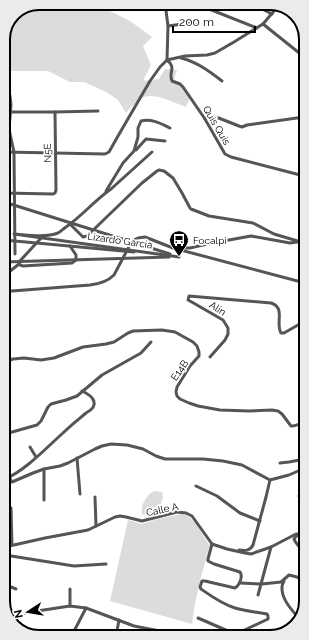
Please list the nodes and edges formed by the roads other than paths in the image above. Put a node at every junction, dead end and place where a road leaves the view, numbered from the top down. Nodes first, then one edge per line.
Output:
1 (166, 10) edge
2 (212, 10) edge
3 (264, 10) edge
4 (275, 11) edge
5 (272, 14) junction
6 (263, 24) junction
7 (197, 25) dead end
8 (168, 26) junction
9 (257, 28) junction
10 (299, 52) edge
11 (179, 57) junction
12 (167, 60) junction
13 (222, 81) dead end
14 (10, 96) edge
15 (98, 111) dead end
16 (11, 112) junction
17 (55, 112) junction
18 (205, 118) junction
19 (299, 118) edge
20 (10, 120) edge
21 (170, 128) dead end
22 (10, 134) edge
23 (165, 140) dead end
24 (134, 151) junction
25 (10, 152) edge
26 (14, 152) junction
27 (55, 152) junction
28 (152, 152) dead end
29 (299, 175) edge
30 (10, 193) edge
31 (14, 193) junction
32 (105, 193) junction
33 (10, 204) edge
34 (14, 206) junction
35 (71, 224) junction
36 (93, 230) junction
37 (58, 233) junction
38 (14, 234) junction
39 (43, 237) junction
40 (10, 241) edge
41 (14, 241) junction
42 (65, 241) junction
43 (299, 241) edge
44 (132, 242) junction
45 (299, 242) edge
46 (37, 243) junction
47 (70, 246) junction
48 (172, 248) junction
49 (127, 251) junction
50 (15, 254) dead end
51 (179, 257) junction
52 (123, 258) junction
53 (76, 260) junction
54 (10, 262) edge
55 (19, 263) junction
56 (10, 271) edge
57 (299, 282) edge
58 (10, 291) edge
59 (299, 325) edge
60 (152, 342) dead end
61 (210, 357) dead end
62 (10, 360) edge
63 (82, 391) junction
64 (299, 424) edge
65 (10, 433) edge
66 (30, 447) dead end
67 (36, 457) junction
68 (78, 458) junction
69 (299, 460) edge
70 (280, 463) dead end
71 (44, 469) junction
72 (299, 471) edge
73 (10, 476) edge
74 (10, 479) edge
75 (270, 480) junction
76 (196, 486) dead end
77 (80, 494) dead end
78 (95, 497) dead end
79 (44, 500) dead end
80 (11, 508) dead end
81 (260, 521) junction
82 (96, 526) junction
83 (298, 534) joint
84 (212, 544) junction
85 (12, 545) joint
86 (299, 546) edge
87 (271, 547) junction
88 (227, 549) junction
89 (10, 556) edge
90 (106, 564) dead end
91 (299, 578) edge
92 (285, 579) junction
93 (240, 583) junction
94 (262, 584) junction
95 (10, 587) edge
96 (16, 589) dead end
97 (70, 589) dead end
98 (258, 595) dead end
99 (70, 606) junction
100 (86, 608) junction
101 (24, 613) dead end
102 (296, 614) edge
103 (198, 618) dead end
104 (119, 620) junction
105 (74, 630) edge
106 (117, 630) edge
107 (155, 630) edge
108 (226, 630) edge
109 (246, 630) edge

1 - 8 street
2 - 9 street
3 - 5 street
4 - 5 street
5 - 6 street
6 - 9 street
6 - 10 street
7 - 8 street
8 - 12 street
9 - 11 street
11 - 12 street
11 - 13 street
12 - 18 street, Quis Quis
12 - 27 street
14 - 16 street
15 - 17 street
16 - 17 street
16 - 20 street
17 - 27 street, N5E
18 - 19 street
18 - 29 street, Quis Quis
21 - 24 street
22 - 26 street
23 - 24 street
24 - 32 street
25 - 26 street
26 - 27 street
26 - 31 street
27 - 31 street, N5E
28 - 32 street, Lizardo Garcia
30 - 31 street
31 - 34 street
32 - 35 street, Lizardo Garcia
33 - 34 street
34 - 35 street
34 - 38 street
35 - 36 street
35 - 36 street, Lizardo Garcia
35 - 37 street, Lizardo Garcia
36 - 43 street, Lizardo Garcia
36 - 44 street
37 - 39 street, Lizardo Garcia
37 - 42 street
38 - 39 street, Lizardo Garcia
38 - 41 street
39 - 42 street, Lizardo Garcia
39 - 46 street
40 - 41 street, Lizardo Garcia
41 - 46 street, Lizardo Garcia
41 - 50 street
42 - 47 street
42 - 49 street, Lizardo Garcia
44 - 48 street
44 - 49 street
44 - 51 street
45 - 48 street
46 - 47 street, Lizardo Garcia
46 - 55 street
47 - 49 street, Lizardo Garcia
47 - 53 street
48 - 57 street
49 - 51 street, Lizardo Garcia
49 - 52 street
51 - 52 street
52 - 53 street
52 - 58 street
53 - 55 street
54 - 55 street
55 - 56 street
59 - 61 street, Alin
60 - 63 street
62 - 64 street, E14B
63 - 65 street
63 - 67 street
66 - 67 street
67 - 73 street
68 - 71 street
68 - 75 street
68 - 77 street
69 - 70 street
71 - 74 street
71 - 79 street
72 - 75 street
75 - 81 street
76 - 81 street
78 - 82 street
80 - 85 street
81 - 88 street
82 - 84 street, Calle A
82 - 85 street, Calle A
83 - 86 street
83 - 87 street
84 - 88 street
84 - 93 street
87 - 88 street
87 - 94 street
89 - 90 street
91 - 92 street
92 - 94 street
92 - 102 street
93 - 94 street
93 - 109 street
94 - 98 street
95 - 96 street
97 - 99 street
99 - 100 street
99 - 101 street
100 - 104 street
100 - 105 street
103 - 108 street
104 - 106 street
104 - 107 street

